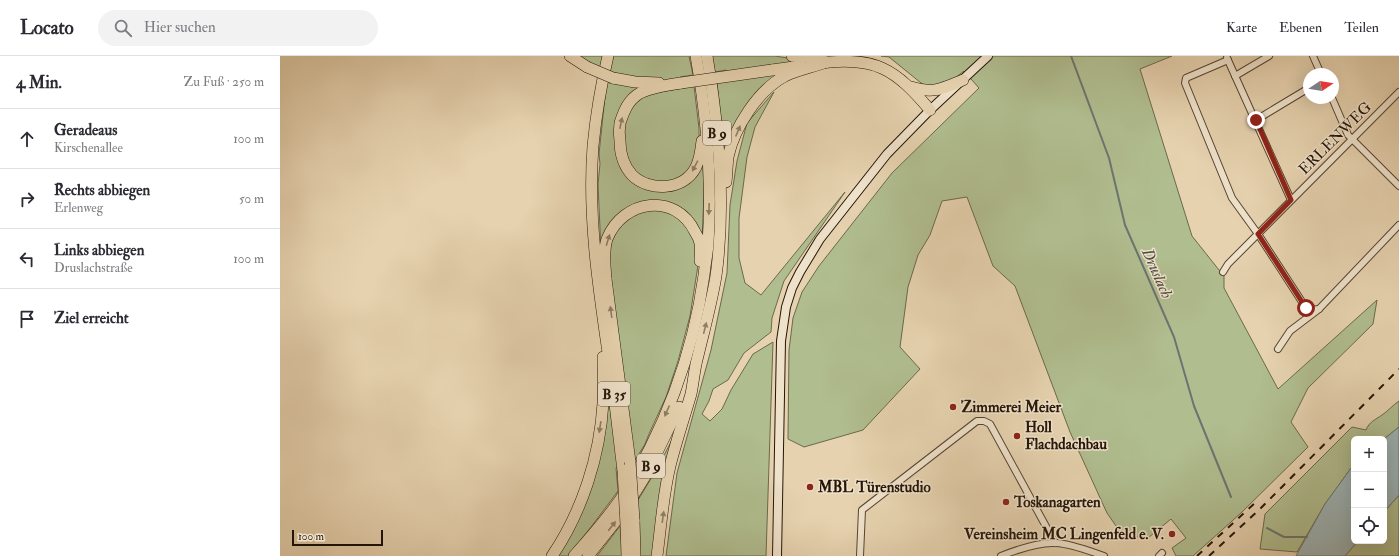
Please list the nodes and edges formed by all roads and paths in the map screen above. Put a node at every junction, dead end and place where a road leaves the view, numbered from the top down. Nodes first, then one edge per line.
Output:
1 (570, 56) edge
2 (608, 56) edge
3 (696, 56) edge
4 (707, 56) edge
5 (792, 56) edge
6 (988, 56) edge
7 (1269, 56) edge
8 (1313, 56) edge
9 (1227, 58) edge
10 (826, 62) junction
11 (1318, 68) edge
12 (1235, 76) junction
13 (963, 80) junction
14 (681, 82) junction
15 (910, 87) junction
16 (1303, 92) edge
17 (1399, 92) edge
18 (703, 101) junction
19 (1335, 104) edge
20 (930, 110) junction
21 (1256, 120) junction
22 (1352, 139) junction
23 (1399, 186) edge
24 (1291, 200) junction
25 (721, 210) junction
26 (1399, 225) edge
27 (1258, 234) junction
28 (1223, 272) dead end
29 (701, 298) junction
30 (1319, 309) junction
31 (603, 318) junction
32 (1278, 349) dead end
33 (695, 365) junction
34 (626, 466) junction
35 (630, 523) junction
36 (1055, 543) junction
37 (552, 556) edge
38 (574, 556) edge
39 (588, 556) edge
40 (627, 556) edge
41 (635, 556) edge
42 (657, 556) edge
43 (777, 556) edge
44 (860, 556) edge
45 (1001, 556) edge
46 (1104, 556) edge

1 - 14 highway, bridge
2 - 31 highway, B 35
3 - 18 highway, B 9
4 - 25 highway, B 9
5 - 10 highway
6 - 13 main road
7 - 12 street
8 - 11 street
9 - 12 street
9 - 27 street
10 - 14 highway, bridge
10 - 15 highway
25 -> 10 highway
12 - 21 street
13 - 15 highway
13 - 20 main road
18 -> 14 highway
15 - 20 highway
16 - 21 street
17 - 22 street, ERLENWEG
18 -> 29 highway, B 9
19 - 22 street
20 - 43 main road
21 - 24 street
22 - 23 street
22 - 24 street, ERLENWEG
24 - 27 street, ERLENWEG
33 -> 25 highway, B 9
26 - 30 street
27 - 28 street, ERLENWEG
27 - 30 street
34 -> 29 highway
29 -> 38 highway, B 9
30 - 32 street
31 - 34 highway, B 35
31 -> 37 highway
39 -> 33 highway, B 9
42 -> 33 highway
34 - 35 highway, B 35, bridge
35 - 40 highway, B 35
35 - 41 highway
36 - 44 street
36 - 45 street
36 - 46 street

